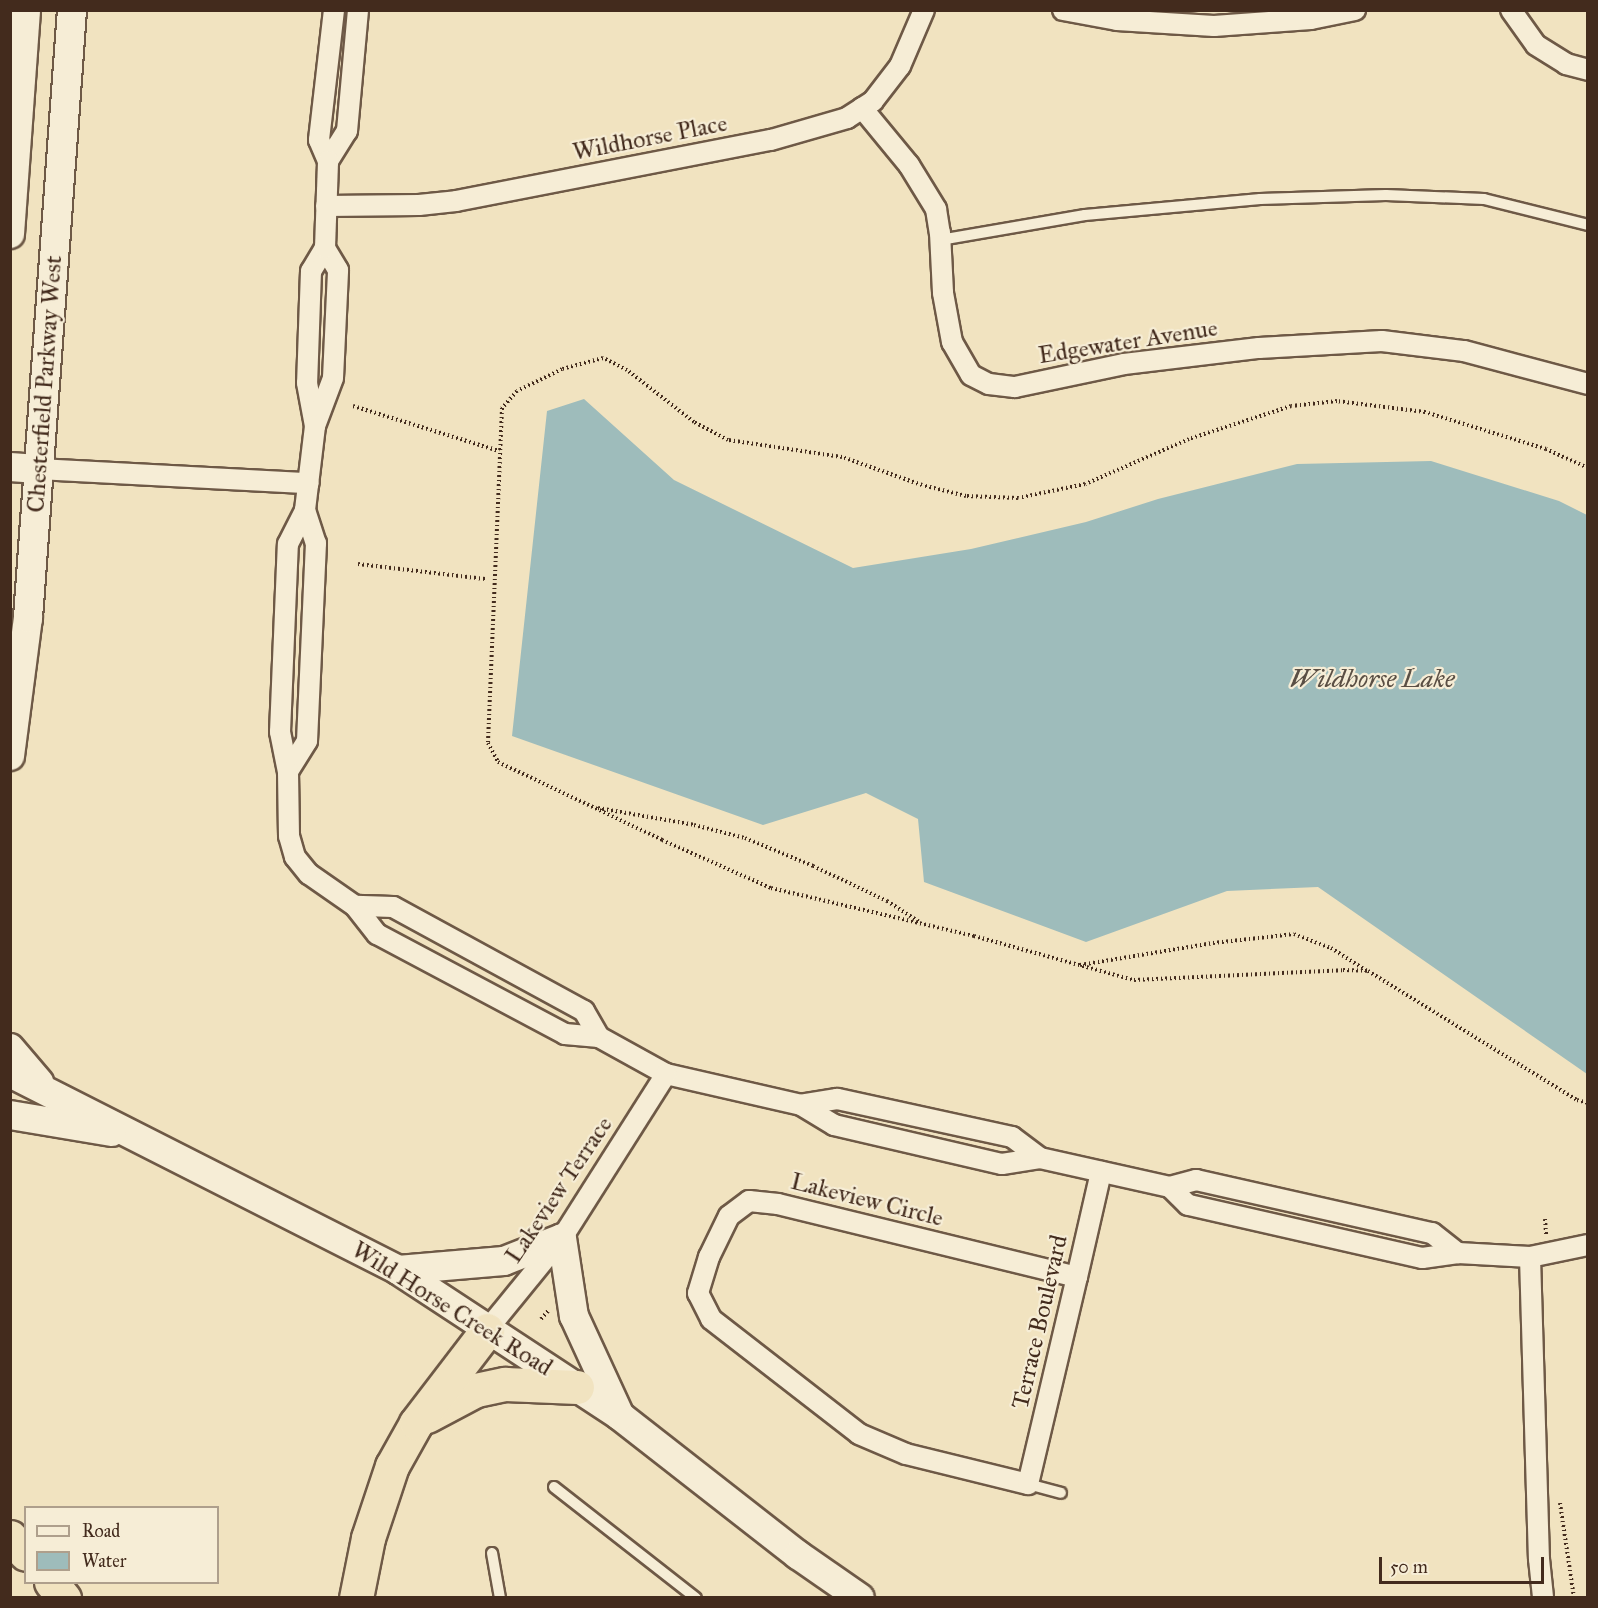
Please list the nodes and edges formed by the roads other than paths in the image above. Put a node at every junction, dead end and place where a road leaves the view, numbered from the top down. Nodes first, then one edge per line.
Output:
1 (26, 10) edge
2 (72, 10) edge
3 (334, 10) edge
4 (358, 10) edge
5 (924, 10) edge
6 (1063, 10) edge
7 (1355, 10) edge
8 (1511, 10) edge
9 (1587, 70) edge
10 (862, 108) junction
11 (328, 161) junction
12 (326, 206) junction
13 (1587, 225) edge
14 (10, 234) edge
15 (940, 240) junction
16 (325, 248) junction
17 (1587, 384) edge
18 (315, 426) junction
19 (24, 468) edge
20 (309, 483) junction
21 (305, 510) junction
22 (10, 756) edge
23 (288, 772) junction
24 (355, 906) junction
25 (599, 1037) junction
26 (10, 1048) edge
27 (10, 1073) edge
28 (666, 1074) junction
29 (10, 1087) edge
30 (44, 1088) junction
31 (801, 1105) junction
32 (10, 1116) edge
33 (139, 1137) junction
34 (1040, 1158) junction
35 (1101, 1172) junction
36 (1170, 1187) junction
37 (562, 1238) junction
38 (1587, 1245) edge
39 (1458, 1253) junction
40 (1530, 1257) junction
41 (398, 1270) junction
42 (1077, 1277) junction
43 (487, 1330) junction
44 (577, 1387) junction
45 (620, 1416) junction
46 (416, 1423) junction
47 (1028, 1484) junction
48 (554, 1487) dead end
49 (1061, 1493) dead end
50 (10, 1537) edge
51 (24, 1552) edge
52 (492, 1553) dead end
53 (53, 1584) edge
54 (64, 1598) edge
55 (356, 1598) edge
56 (500, 1598) edge
57 (696, 1598) edge
58 (860, 1598) edge
59 (1543, 1598) edge

1 - 14 main road, Chesterfield Parkway West
2 - 19 main road, Chesterfield Parkway West
3 - 11 street
4 - 11 street
5 - 10 street, Wildhorse Place
6 - 7 street
8 - 9 street
10 - 12 street, Wildhorse Place
10 - 15 street, Edgewater Avenue
11 - 12 street
12 - 16 street
13 - 15 lane
15 - 17 street, Edgewater Avenue
16 - 18 street
16 - 18 street
18 - 20 street
19 - 20 street
19 - 22 main road, Chesterfield Parkway West
20 - 21 street
21 - 23 street
21 - 23 street
23 - 24 street
24 - 25 street
24 - 25 street
25 - 28 street
26 - 30 main road
27 - 30 main road, Wild Horse Creek Road
28 - 31 street
28 - 37 street, Lakeview Terrace
29 - 30 main road
30 - 33 main road, Wild Horse Creek Road
31 - 34 street
31 - 34 street
32 - 33 main road
33 - 41 main road, Wild Horse Creek Road
34 - 35 street
35 - 36 street
35 - 42 street, Terrace Boulevard
36 - 39 street
36 - 39 street
37 - 41 main road
37 - 43 street, Lakeview Terrace
37 - 45 main road
38 - 40 street
39 - 40 street
40 - 59 street
41 - 43 main road, Wild Horse Creek Road
42 - 47 street, Terrace Boulevard
42 - 47 street, Lakeview Circle
43 - 44 main road, Wild Horse Creek Road
43 - 46 highway
44 - 45 main road, Wild Horse Creek Road
44 - 46 highway
45 - 58 main road, Wild Horse Creek Road
46 - 55 highway
47 - 49 lane
48 - 57 lane
50 - 51 highway
52 - 56 lane
53 - 54 highway

